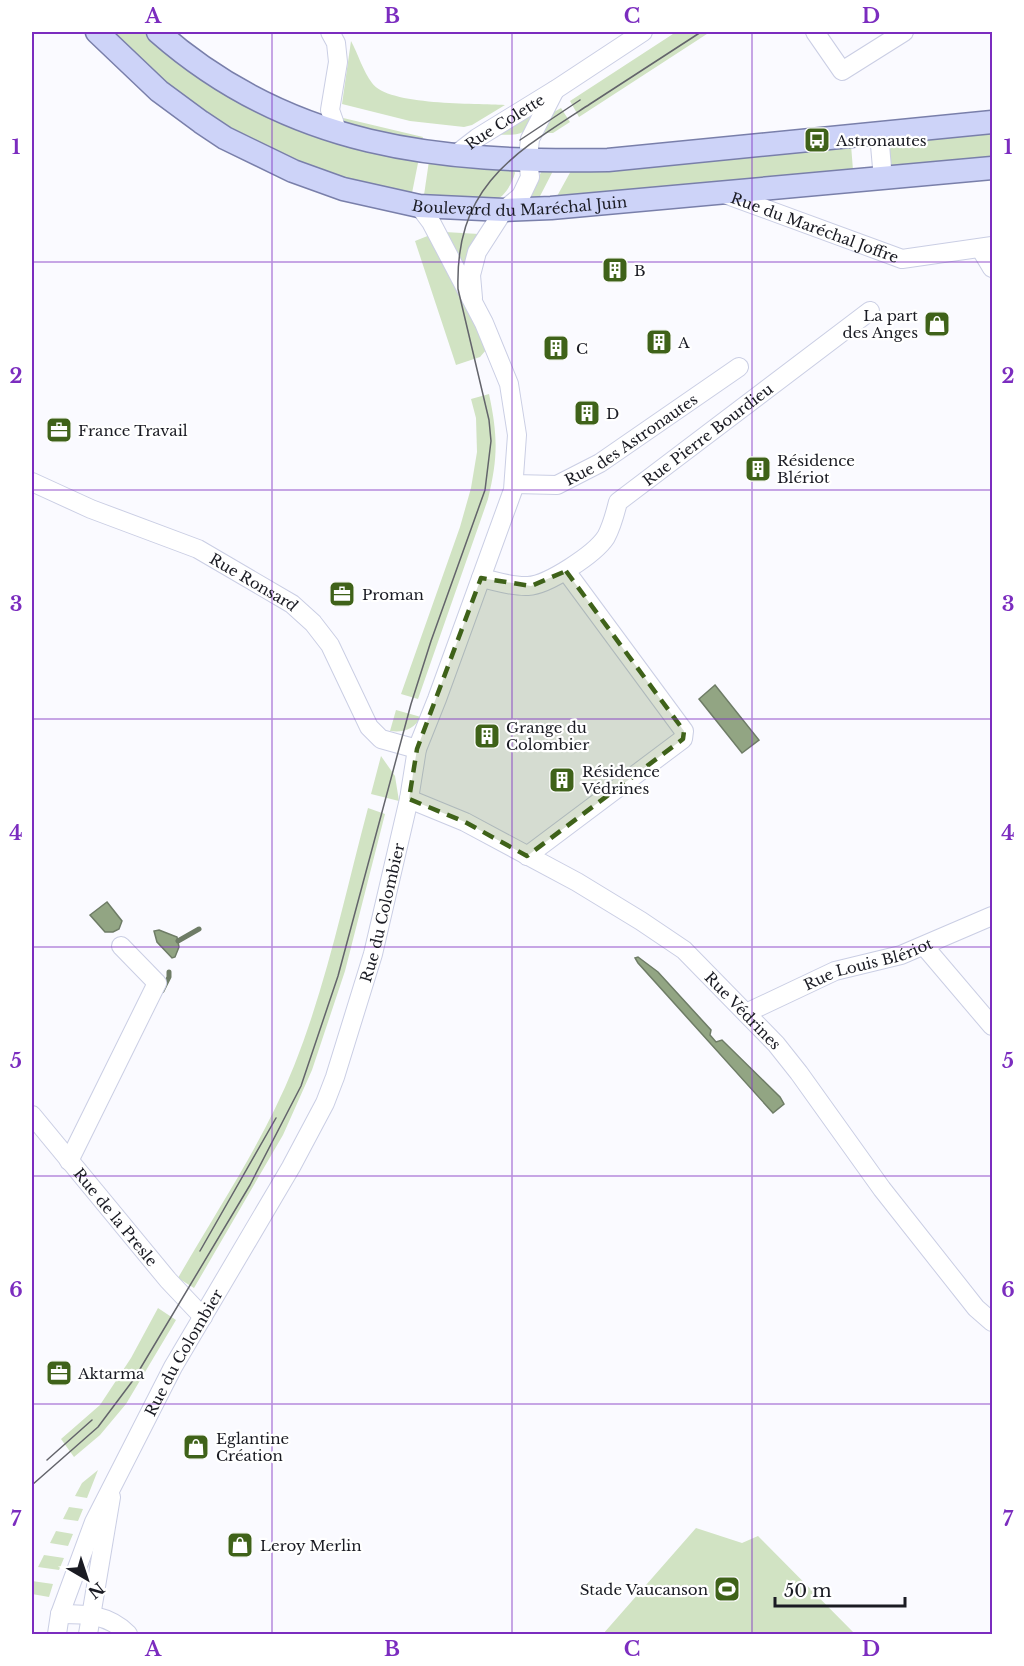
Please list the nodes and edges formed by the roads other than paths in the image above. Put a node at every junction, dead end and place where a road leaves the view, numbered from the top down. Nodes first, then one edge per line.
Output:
1 (98, 32) edge
2 (158, 32) edge
3 (330, 32) edge
4 (643, 32) edge
5 (815, 32) edge
6 (904, 32) edge
7 (555, 90) junction
8 (993, 122) edge
9 (338, 133) junction
10 (879, 134) junction
11 (455, 155) junction
12 (528, 159) junction
13 (993, 168) edge
14 (883, 179) junction
15 (722, 193) junction
16 (419, 206) junction
17 (504, 210) junction
18 (986, 247) edge
19 (993, 268) edge
20 (473, 302) junction
21 (870, 311) dead end
22 (739, 367) dead end
23 (32, 482) edge
24 (514, 484) junction
25 (566, 571) junction
26 (482, 578) junction
27 (417, 749) junction
28 (409, 799) junction
29 (527, 856) junction
30 (993, 916) edge
31 (121, 946) dead end
32 (924, 946) junction
33 (746, 1013) junction
34 (993, 1026) edge
35 (32, 1115) edge
36 (69, 1161) junction
37 (203, 1317) junction
38 (993, 1322) edge
39 (113, 1487) junction
40 (60, 1614) junction
41 (92, 1614) junction
42 (57, 1635) edge
43 (88, 1635) edge
44 (128, 1635) edge

1 - 16 main road, Boulevard du Maréchal Juin
2 - 9 main road
3 - 9 street
4 - 7 street, Rue Colette
5 - 6 street
7 - 11 street, Rue Colette
7 - 12 street, Rue Colette
8 - 10 main road
9 - 11 main road
10 - 12 main road
10 - 14 street
11 - 12 main road
12 - 17 street, Rue Colette
13 - 14 main road, Boulevard du Maréchal Juin
14 - 15 main road, Boulevard du Maréchal Juin
15 - 17 main road, Boulevard du Maréchal Juin
15 - 18 street, Rue du Maréchal Joffre
16 - 17 main road, Boulevard du Maréchal Juin
16 - 20 street, Rue du Colombier
17 - 20 street, Rue du Colombier
18 - 19 street, Rue du Maréchal Joffre
20 - 24 street, Rue du Colombier
21 - 25 street, Rue Pierre Bourdieu
22 - 24 street, Rue des Astronautes
23 - 27 street, Rue Ronsard
24 - 26 street, Rue du Colombier
25 - 26 street, Rue Pierre Bourdieu
25 - 29 street
26 - 27 street, Rue du Colombier
27 - 28 street, Rue du Colombier
28 - 29 street, Rue Védrines
28 - 37 street, Rue du Colombier
29 - 33 street, Rue Védrines
30 - 32 street, Rue Louis Blériot
31 - 36 street
32 - 33 street, Rue Louis Blériot
32 - 34 street
33 - 38 street, Rue Védrines
35 - 36 street, Rue de la Presle
36 - 37 street, Rue de la Presle
37 - 39 street, Rue du Colombier
39 - 40 street, Rue du Colombier
39 - 41 street, Rue du Colombier
40 - 41 street
40 - 42 street, Rue du Colombier
41 - 43 street, Rue du Colombier
41 - 44 street

